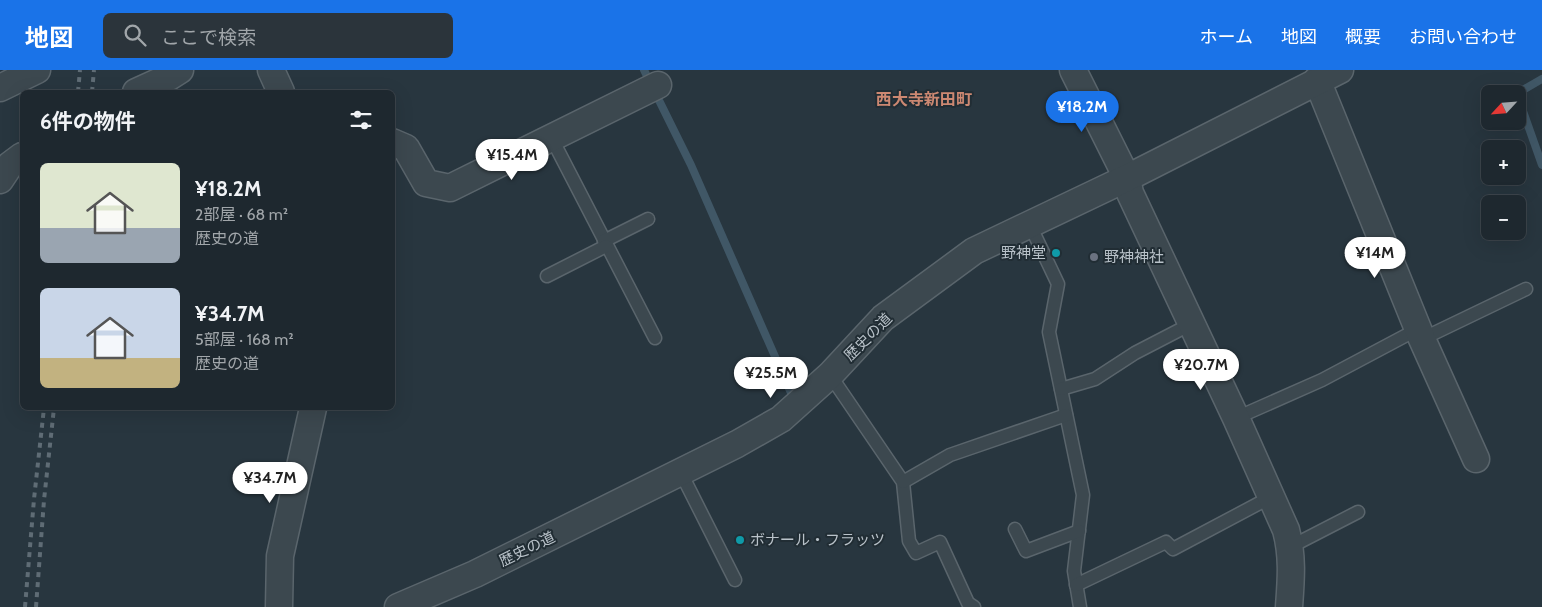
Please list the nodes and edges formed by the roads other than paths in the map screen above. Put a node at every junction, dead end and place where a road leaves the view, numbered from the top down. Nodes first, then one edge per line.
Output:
1 (36, 70) edge
2 (180, 70) edge
3 (271, 70) edge
4 (1073, 70) edge
5 (1328, 75) edge
6 (0, 88) edge
7 (650, 89) dead end
8 (140, 90) edge
9 (280, 90) edge
10 (552, 139) junction
11 (395, 143) edge
12 (20, 158) edge
13 (1127, 178) junction
14 (0, 180) edge
15 (648, 219) dead end
16 (1029, 224) junction
17 (605, 243) junction
18 (547, 276) dead end
19 (1526, 289) dead end
20 (1191, 324) junction
21 (1420, 334) junction
22 (655, 338) dead end
23 (830, 375) junction
24 (1061, 389) junction
25 (313, 410) edge
26 (1066, 415) junction
27 (1236, 418) junction
28 (1476, 459) dead end
29 (681, 473) junction
30 (903, 482) junction
31 (1271, 497) junction
32 (1358, 512) dead end
33 (1015, 529) dead end
34 (1079, 531) junction
35 (1290, 547) junction
36 (734, 580) dead end
37 (1076, 585) junction
38 (279, 607) edge
39 (398, 607) edge
40 (974, 607) edge
41 (1080, 607) edge
42 (1289, 607) edge

1 - 6 street
2 - 8 street
3 - 9 street
4 - 13 street
5 - 13 street, 歴史の道
5 - 21 street
7 - 10 street
10 - 11 street
10 - 17 lane
12 - 14 street
13 - 16 street, 歴史の道
13 - 20 street
15 - 17 lane
16 - 23 street, 歴史の道
16 - 24 lane
17 - 18 lane
17 - 22 lane
19 - 21 lane
20 - 24 lane
20 - 27 street
21 - 27 lane
21 - 28 street
23 - 29 street, 歴史の道
23 - 30 lane
24 - 26 lane
25 - 38 street
26 - 30 lane
26 - 34 lane
27 - 31 street
29 - 36 lane
29 - 39 street, 歴史の道
30 - 40 lane
31 - 35 street
31 - 37 lane
32 - 35 lane
33 - 34 lane
34 - 37 lane
35 - 42 street
37 - 41 lane

